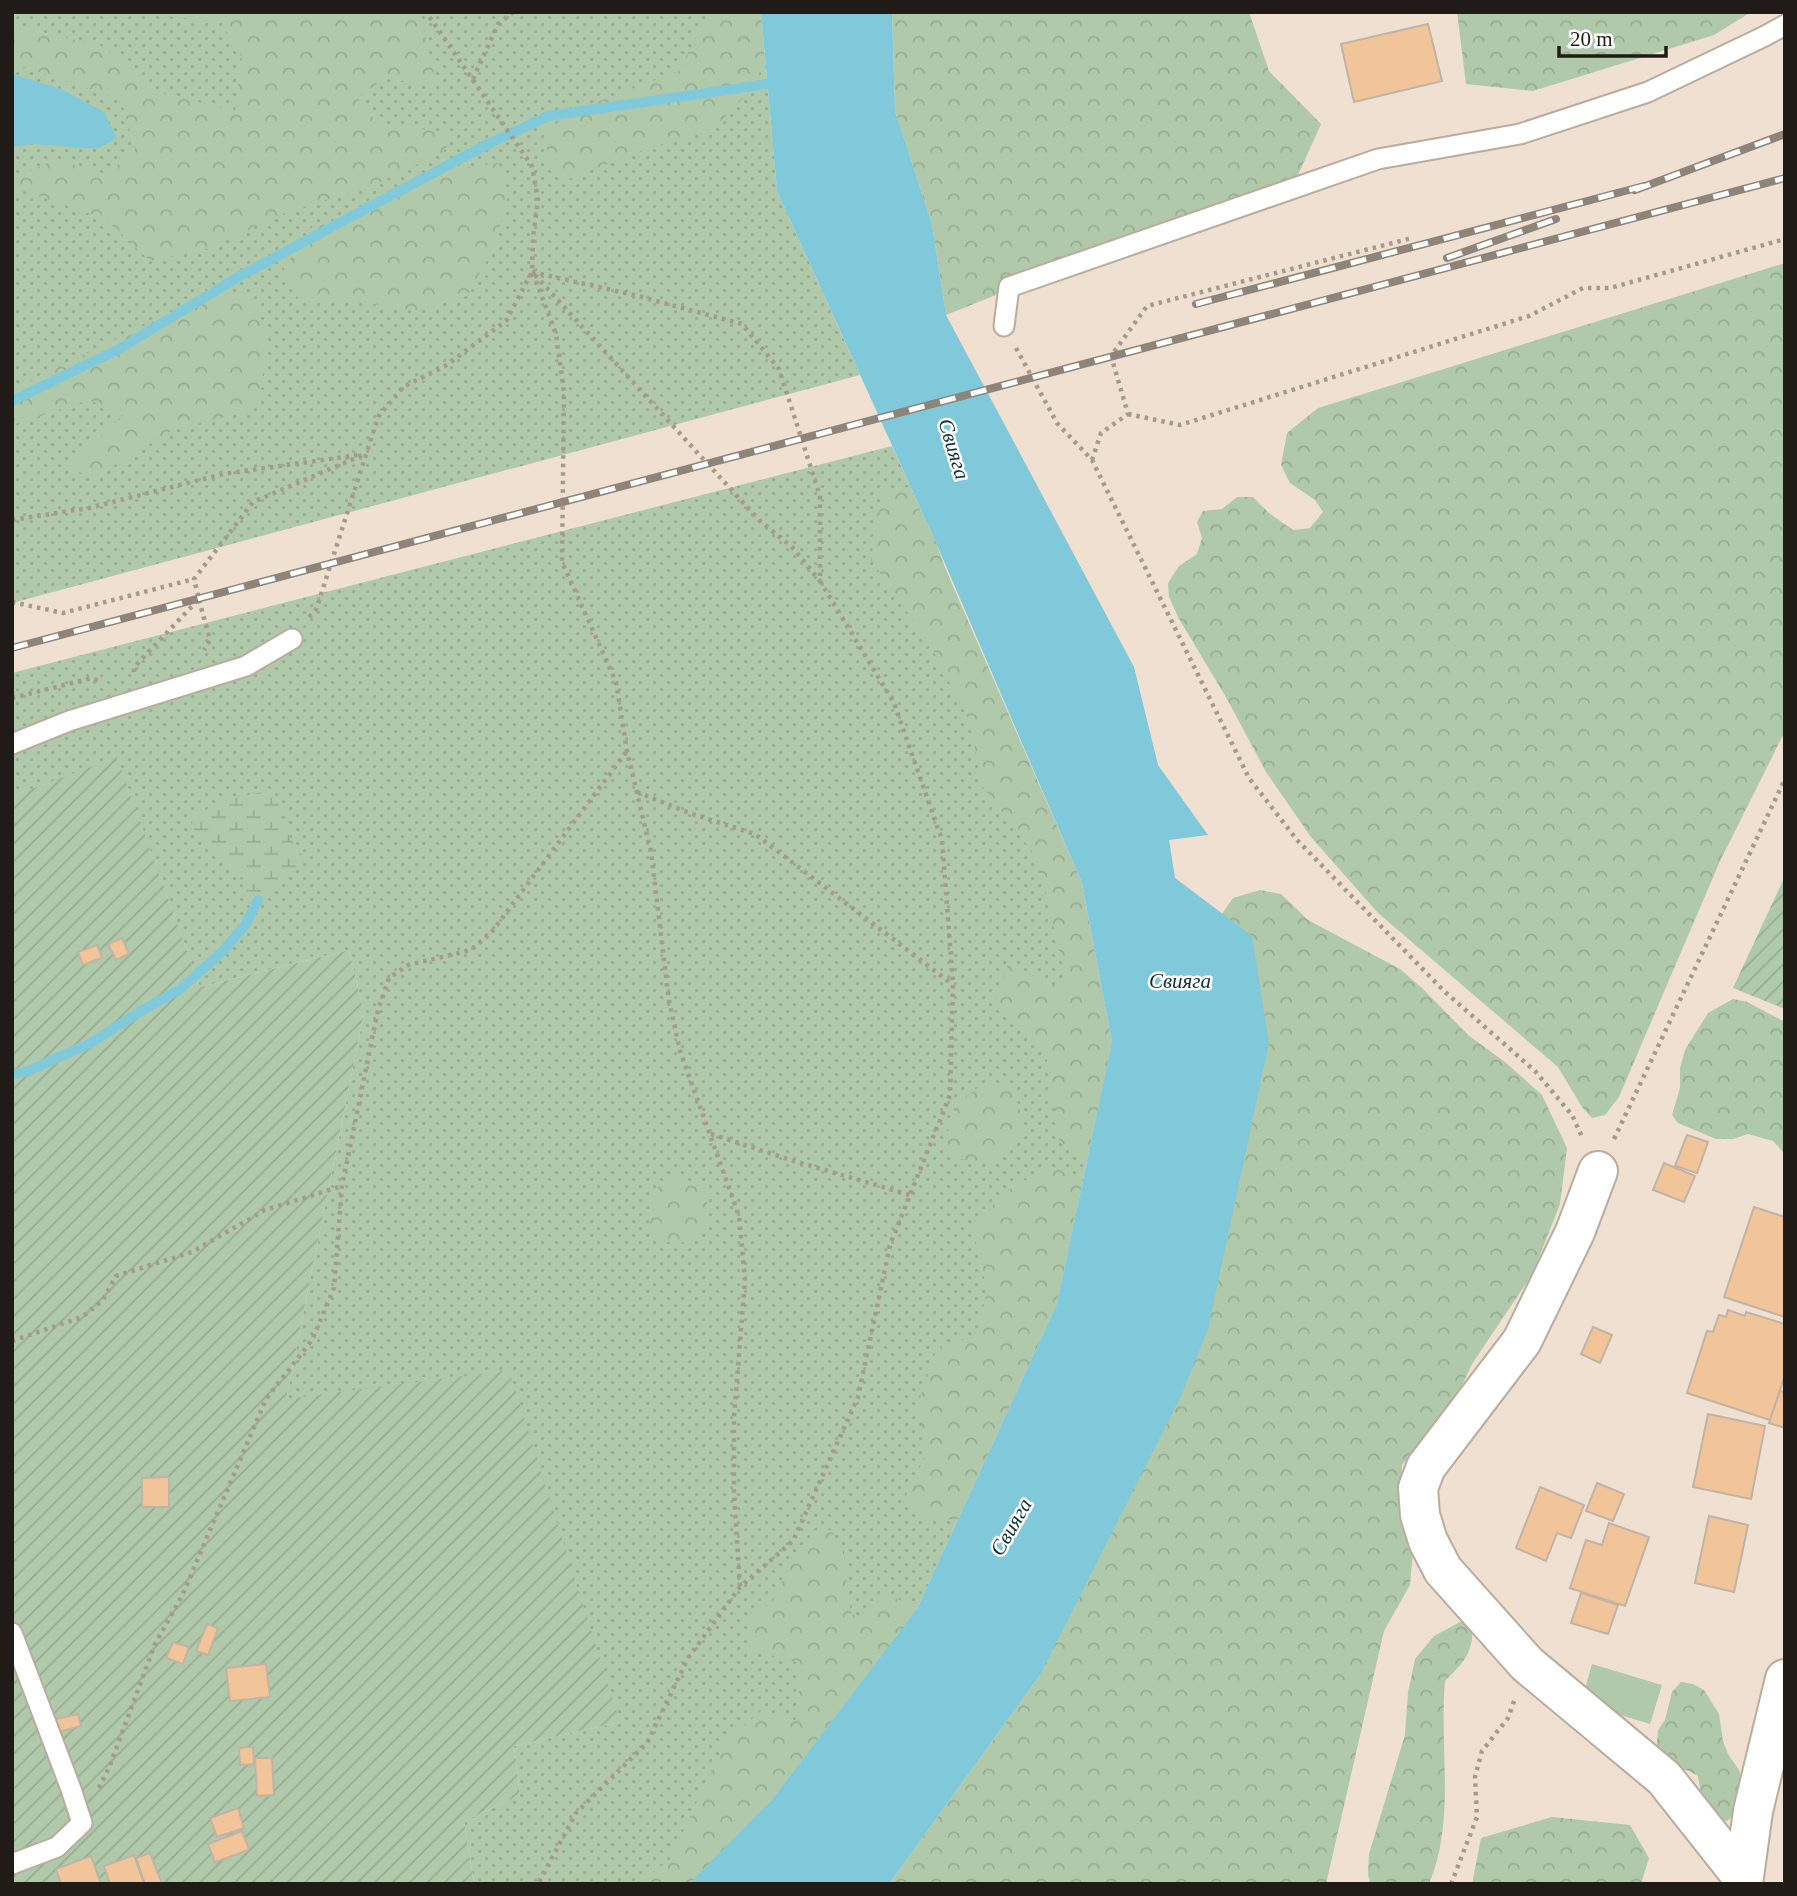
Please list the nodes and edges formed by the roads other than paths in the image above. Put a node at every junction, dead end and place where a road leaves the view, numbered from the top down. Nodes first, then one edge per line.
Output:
1 (1785, 25) edge
2 (1004, 326) road end
3 (292, 639) road end
4 (12, 744) edge
5 (1598, 1171) road end
6 (12, 1633) edge
7 (1785, 1679) edge
8 (12, 1864) edge
9 (1750, 1882) edge

1 - 2 lane
3 - 4 lane
5 - 9 street
6 - 8 lane
7 - 9 street

